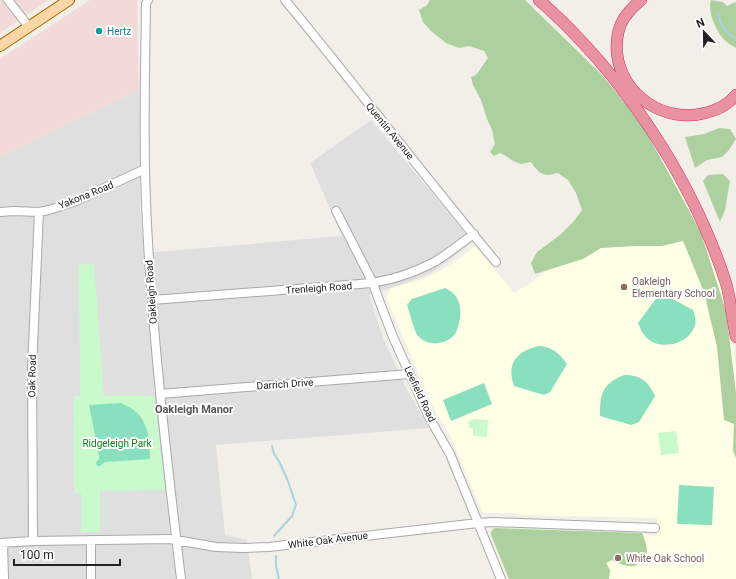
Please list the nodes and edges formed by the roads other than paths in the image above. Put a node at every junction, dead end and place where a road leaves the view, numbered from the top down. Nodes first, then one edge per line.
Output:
1 (8, 0) edge
2 (69, 0) edge
3 (285, 0) edge
4 (539, 0) edge
5 (641, 0) edge
6 (146, 1) edge
7 (29, 27) junction
8 (0, 46) edge
9 (736, 95) edge
10 (145, 169) junction
11 (336, 211) dead end
12 (0, 212) edge
13 (39, 212) junction
14 (474, 234) junction
15 (496, 262) dead end
16 (373, 283) junction
17 (152, 300) junction
18 (736, 337) edge
19 (410, 374) junction
20 (160, 394) junction
21 (478, 523) junction
22 (655, 528) dead end
23 (91, 540) junction
24 (33, 541) junction
25 (176, 541) junction
26 (2, 543) edge
27 (4, 579) edge
28 (91, 579) edge
29 (181, 579) edge
30 (501, 579) edge

1 - 7 street
2 - 7 main road
3 - 14 street, Quentin Avenue
4 - 18 highway
5 - 9 highway
6 - 10 street, Oakleigh Road
7 - 8 main road
10 - 13 street, Yakona Road
10 - 17 street, Oakleigh Road
11 - 16 street, Leefield Road
12 - 13 street, Yakona Road
13 - 24 street, Oak Road
14 - 15 street, Quentin Avenue
14 - 16 street, Trenleigh Road
16 - 17 street, Trenleigh Road
16 - 19 street, Leefield Road
17 - 20 street, Oakleigh Road
19 - 20 street, Darrich Drive
19 - 21 street, Leefield Road
20 - 25 street, Oakleigh Road
21 - 22 street, White Oak Avenue
21 - 25 street, White Oak Avenue
21 - 30 street, Leefield Road
23 - 24 street, White Oak Avenue
23 - 25 street, White Oak Avenue
23 - 28 street
24 - 26 street, White Oak Avenue
25 - 29 street, Oakleigh Road
26 - 27 street

